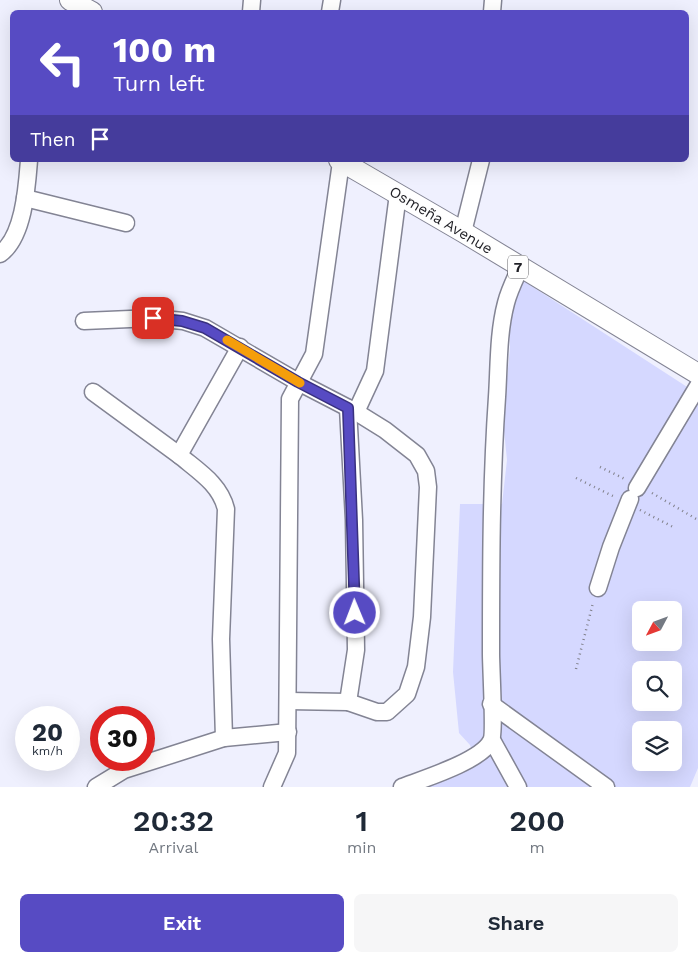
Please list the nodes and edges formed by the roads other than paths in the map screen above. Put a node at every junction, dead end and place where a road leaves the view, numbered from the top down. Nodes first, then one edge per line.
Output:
1 (70, 0) edge
2 (86, 10) edge
3 (29, 162) edge
4 (340, 162) edge
5 (342, 162) edge
6 (480, 162) edge
7 (398, 194) junction
8 (25, 198) junction
9 (126, 223) dead end
10 (463, 232) junction
11 (0, 254) edge
12 (520, 268) junction
13 (84, 321) dead end
14 (240, 347) junction
15 (698, 374) edge
16 (298, 382) junction
17 (698, 386) edge
18 (93, 392) dead end
19 (352, 410) junction
20 (179, 455) junction
21 (598, 588) road end
22 (288, 701) junction
23 (348, 702) junction
24 (491, 704) junction
25 (288, 732) junction
26 (224, 738) junction
27 (492, 740) junction
28 (96, 787) edge
29 (272, 787) edge
30 (402, 787) edge
31 (518, 787) edge
32 (606, 787) edge

1 - 2 main road
3 - 8 street
4 - 16 street
5 - 7 main road, Osmeña Avenue / 7
6 - 10 street
7 - 10 main road, Osmeña Avenue / 7
7 - 19 street
8 - 9 street
8 - 11 street
10 - 12 main road, Osmeña Avenue / 7
12 - 15 main road, Osmeña Avenue / 7
12 - 24 street
13 - 14 street
14 - 16 street
14 - 20 street
16 - 19 street
16 - 22 street
17 - 21 street
18 - 20 street
19 - 23 street
19 - 23 street
20 - 26 street
22 - 23 street
22 - 25 street
24 - 27 street
24 - 32 street
25 - 26 street
25 - 29 street
26 - 28 street
27 - 30 street
27 - 31 street

